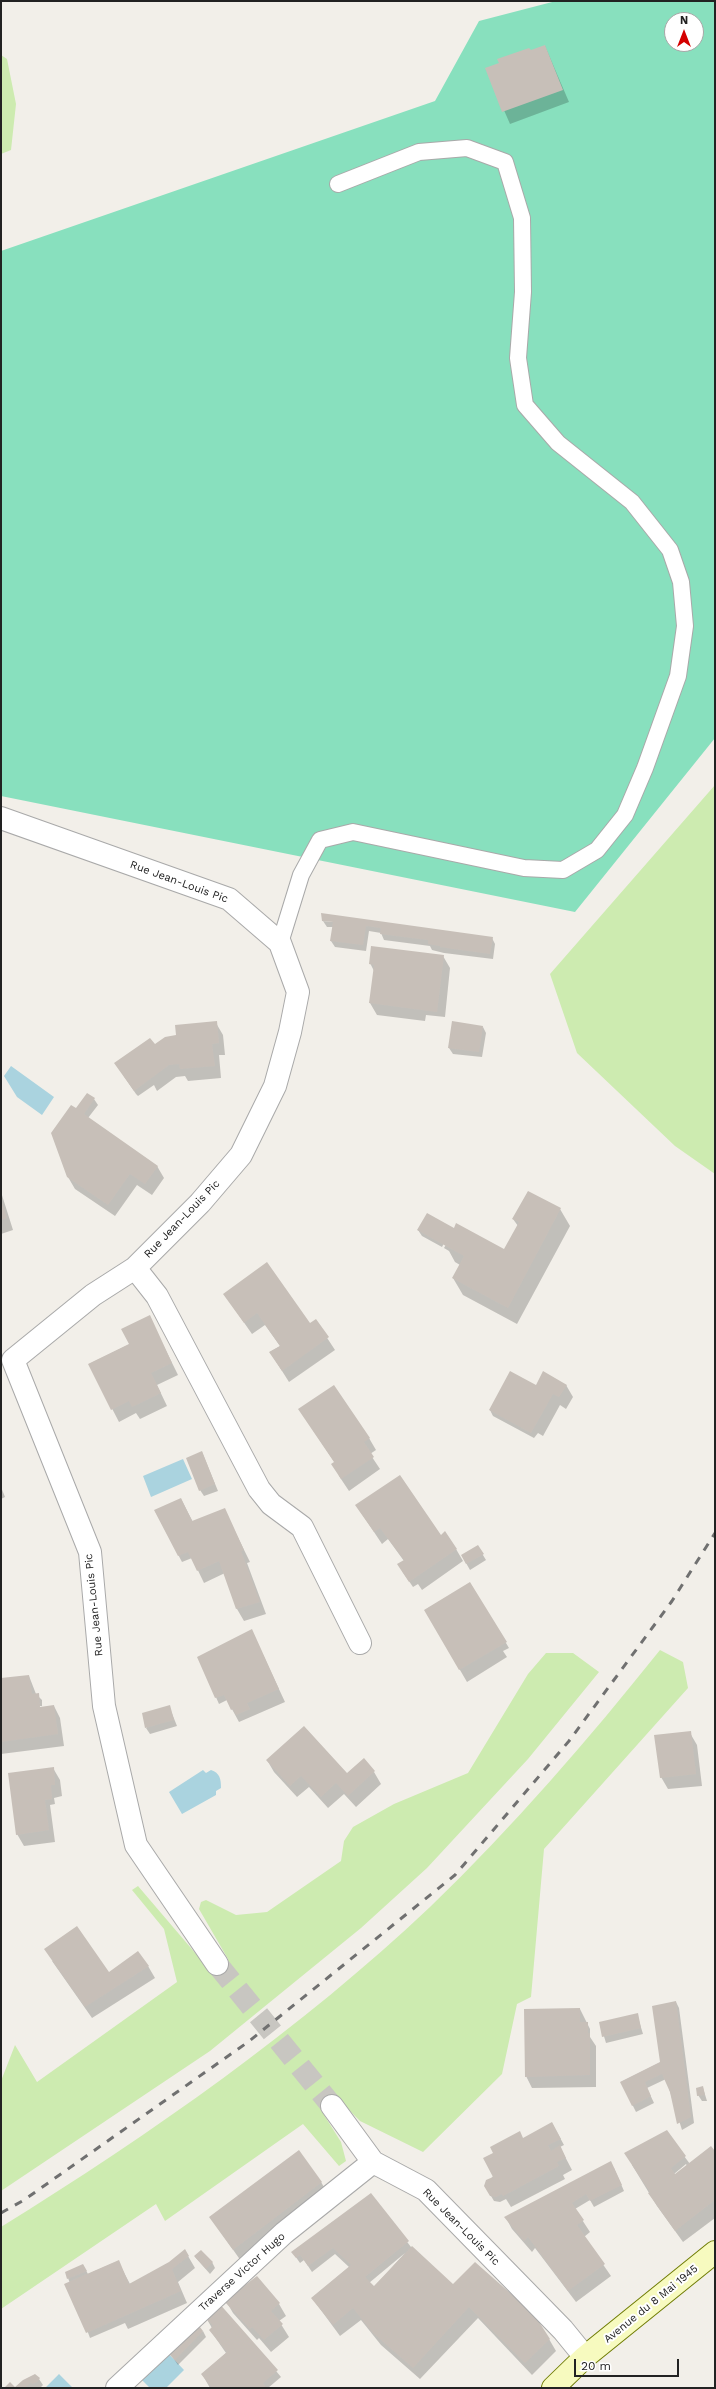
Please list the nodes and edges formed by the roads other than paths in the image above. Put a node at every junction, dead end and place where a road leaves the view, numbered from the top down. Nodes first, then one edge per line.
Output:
1 (338, 184) dead end
2 (1, 818) edge
3 (280, 943) junction
4 (134, 1268) junction
5 (7, 1362) edge
6 (360, 1643) dead end
7 (217, 1964) tunnel mouth
8 (332, 2106) tunnel mouth
9 (373, 2162) junction
10 (715, 2252) edge
11 (585, 2357) junction
12 (117, 2388) edge
13 (553, 2388) edge

1 - 3 lane
2 - 3 street, Rue Jean-Louis Pic
3 - 4 street, Rue Jean-Louis Pic
4 - 5 street, Rue Jean-Louis Pic
4 - 6 street
5 - 7 street, Rue Jean-Louis Pic
8 - 9 street, Rue Jean-Louis Pic
9 - 11 street, Rue Jean-Louis Pic
9 - 12 street, Traverse Victor Hugo
10 - 11 main road, Avenue du 8 Mai 1945
11 - 13 main road, Avenue du 8 Mai 1945

